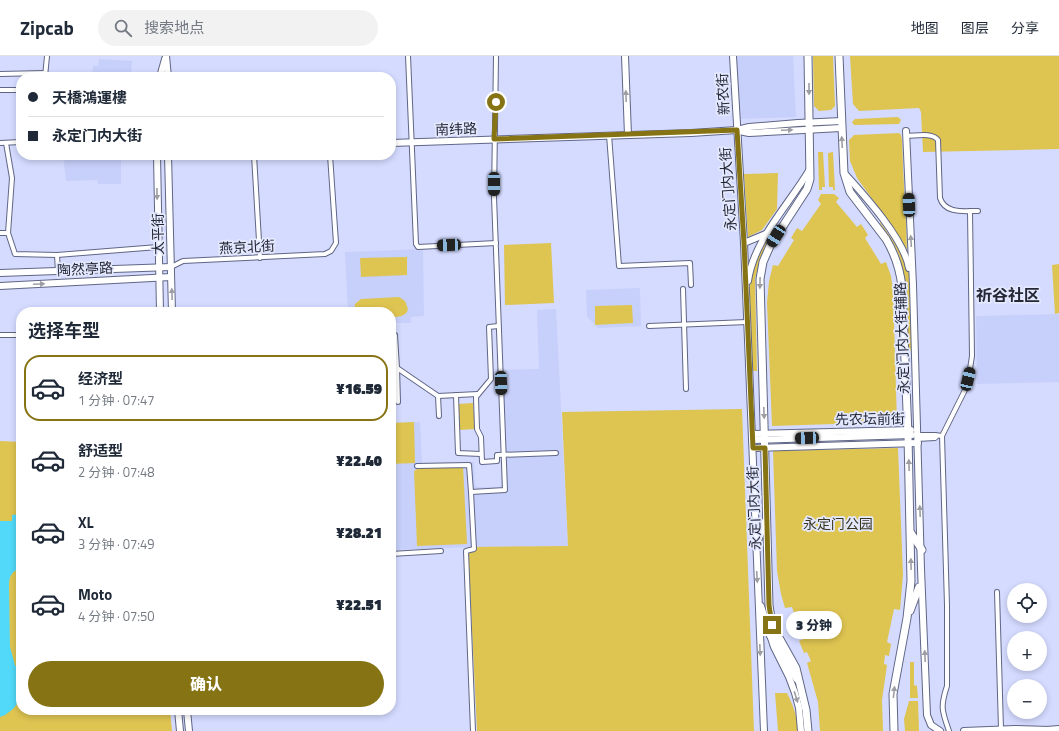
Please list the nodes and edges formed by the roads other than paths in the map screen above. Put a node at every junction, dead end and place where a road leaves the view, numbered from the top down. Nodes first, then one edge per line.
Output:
1 (47, 56) edge
2 (408, 56) edge
3 (496, 56) edge
4 (625, 56) edge
5 (733, 56) edge
6 (808, 56) edge
7 (839, 56) edge
8 (166, 57) edge
9 (45, 72) edge
10 (162, 72) edge
11 (168, 72) edge
12 (0, 74) edge
13 (16, 74) edge
14 (0, 90) edge
15 (16, 90) edge
16 (841, 125) junction
17 (809, 126) junction
18 (737, 130) junction
19 (906, 134) joint
20 (609, 135) junction
21 (628, 135) junction
22 (494, 139) junction
23 (16, 142) edge
24 (412, 142) junction
25 (0, 143) edge
26 (6, 143) junction
27 (396, 143) edge
28 (157, 160) edge
29 (168, 160) edge
30 (254, 160) edge
31 (330, 160) edge
32 (810, 169) junction
33 (844, 173) junction
34 (970, 211) junction
35 (978, 211) dead end
36 (8, 232) junction
37 (0, 233) edge
38 (768, 233) junction
39 (744, 243) junction
40 (496, 244) junction
41 (158, 247) junction
42 (57, 255) junction
43 (260, 258) junction
44 (158, 267) junction
45 (170, 267) junction
46 (58, 272) junction
47 (0, 273) edge
48 (159, 277) junction
49 (171, 277) junction
50 (691, 285) dead end
51 (913, 285) junction
52 (0, 286) edge
53 (683, 289) dead end
54 (746, 295) junction
55 (160, 307) edge
56 (172, 307) edge
57 (747, 322) junction
58 (685, 325) junction
59 (498, 326) junction
60 (649, 326) dead end
61 (0, 335) edge
62 (16, 336) edge
63 (396, 352) edge
64 (397, 368) junction
65 (686, 389) dead end
66 (478, 394) junction
67 (456, 395) junction
68 (438, 396) junction
69 (398, 402) dead end
70 (439, 416) dead end
71 (939, 436) junction
72 (908, 437) junction
73 (917, 437) junction
74 (753, 441) junction
75 (765, 441) junction
76 (556, 453) dead end
77 (481, 454) junction
78 (504, 455) junction
79 (417, 466) dead end
80 (470, 492) junction
81 (767, 518) junction
82 (910, 532) junction
83 (756, 544) junction
84 (922, 550) junction
85 (441, 551) dead end
86 (396, 554) edge
87 (921, 569) junction
88 (919, 587) joint
89 (997, 592) dead end
90 (759, 597) junction
91 (907, 618) junction
92 (770, 635) junction
93 (802, 687) junction
94 (178, 715) edge
95 (187, 715) edge
96 (1001, 729) junction
97 (1059, 729) edge
98 (1050, 730) junction
99 (180, 731) edge
100 (189, 731) edge
101 (473, 731) edge
102 (764, 731) edge
103 (801, 731) edge
104 (808, 731) edge
105 (894, 731) edge
106 (940, 731) edge
107 (949, 731) edge
108 (964, 731) edge
109 (1042, 731) edge

1 - 9 street
2 - 24 street
3 - 22 street
21 -> 4 street
5 - 18 street, 新农街
6 -> 17 main road, 永定门内大街
7 - 16 main road
8 - 10 street
8 - 11 street
12 - 13 street
14 - 15 street
16 - 17 street, 南纬路
33 -> 16 main road
17 - 18 street, 南纬路
17 - 32 main road, 永定门内大街
18 - 21 street, 南纬路
18 - 39 street, 永定门内大街
19 - 34 street
51 -> 19 street, 永定门内大街辅路
20 - 21 street, 南纬路
20 - 22 street, 南纬路
20 - 50 street
22 - 24 street, 南纬路
22 - 40 street
23 - 26 street
24 - 27 street, 南纬路
24 - 40 street
25 - 26 street
26 - 36 street
28 -> 41 street, 太平街
29 - 45 street, 太平街
30 - 43 street
31 - 43 street, 燕京北街
32 - 38 street
32 -> 75 main road, 永定门内大街
33 - 51 street
33 - 72 main road
34 - 35 street
34 - 71 street
36 - 37 street
36 - 42 street
38 - 39 street
38 - 54 street
39 - 54 street, 永定门内大街
40 - 59 street
41 - 42 street
41 - 44 street, 太平街
42 - 46 street
43 - 45 street, 燕京北街
44 - 45 street, 陶然亭路
44 - 46 street, 陶然亭路
44 - 48 street, 太平街
45 - 49 street, 太平街
46 - 47 street, 陶然亭路
48 - 49 street, 陶然亭路
52 -> 48 street, 陶然亭路
48 - 55 street, 太平街
56 -> 49 street, 太平街
51 - 73 street, 永定门内大街辅路
53 - 58 street
54 - 57 street
57 - 58 street
57 - 74 street
58 - 60 street
58 - 65 street
59 - 66 street
59 - 78 street
61 - 62 street
63 - 64 street
64 - 68 street
64 - 69 street
66 - 67 street
66 - 77 street
67 - 68 street
67 - 77 street
68 - 70 street
71 - 73 street
71 - 107 street
72 - 73 street, 先农坛前街
72 - 73 street, 先农坛前街
72 - 75 street, 先农坛前街
72 - 75 street, 先农坛前街
82 -> 72 main road
84 -> 73 street, 永定门内大街辅路
74 - 75 street, 先农坛前街
74 - 75 street, 先农坛前街
74 - 83 street
75 - 81 main road, 永定门内大街
76 - 78 street
77 - 78 street
78 - 80 street
79 - 80 street
80 - 101 street
81 - 83 main road
81 - 93 main road, 永定门内大街
82 - 84 main road
91 -> 82 main road
83 -> 90 street
84 - 87 street, 永定门内大街辅路
85 - 86 street
87 - 88 street
106 -> 87 street
88 - 91 main road
89 - 96 street
90 - 92 street
90 -> 102 street
105 -> 91 main road
92 - 93 main road
92 -> 103 street
93 - 104 main road, 永定门内大街
94 - 99 street
95 - 100 street
96 - 98 street
96 - 108 street
97 - 98 street
98 - 109 street

